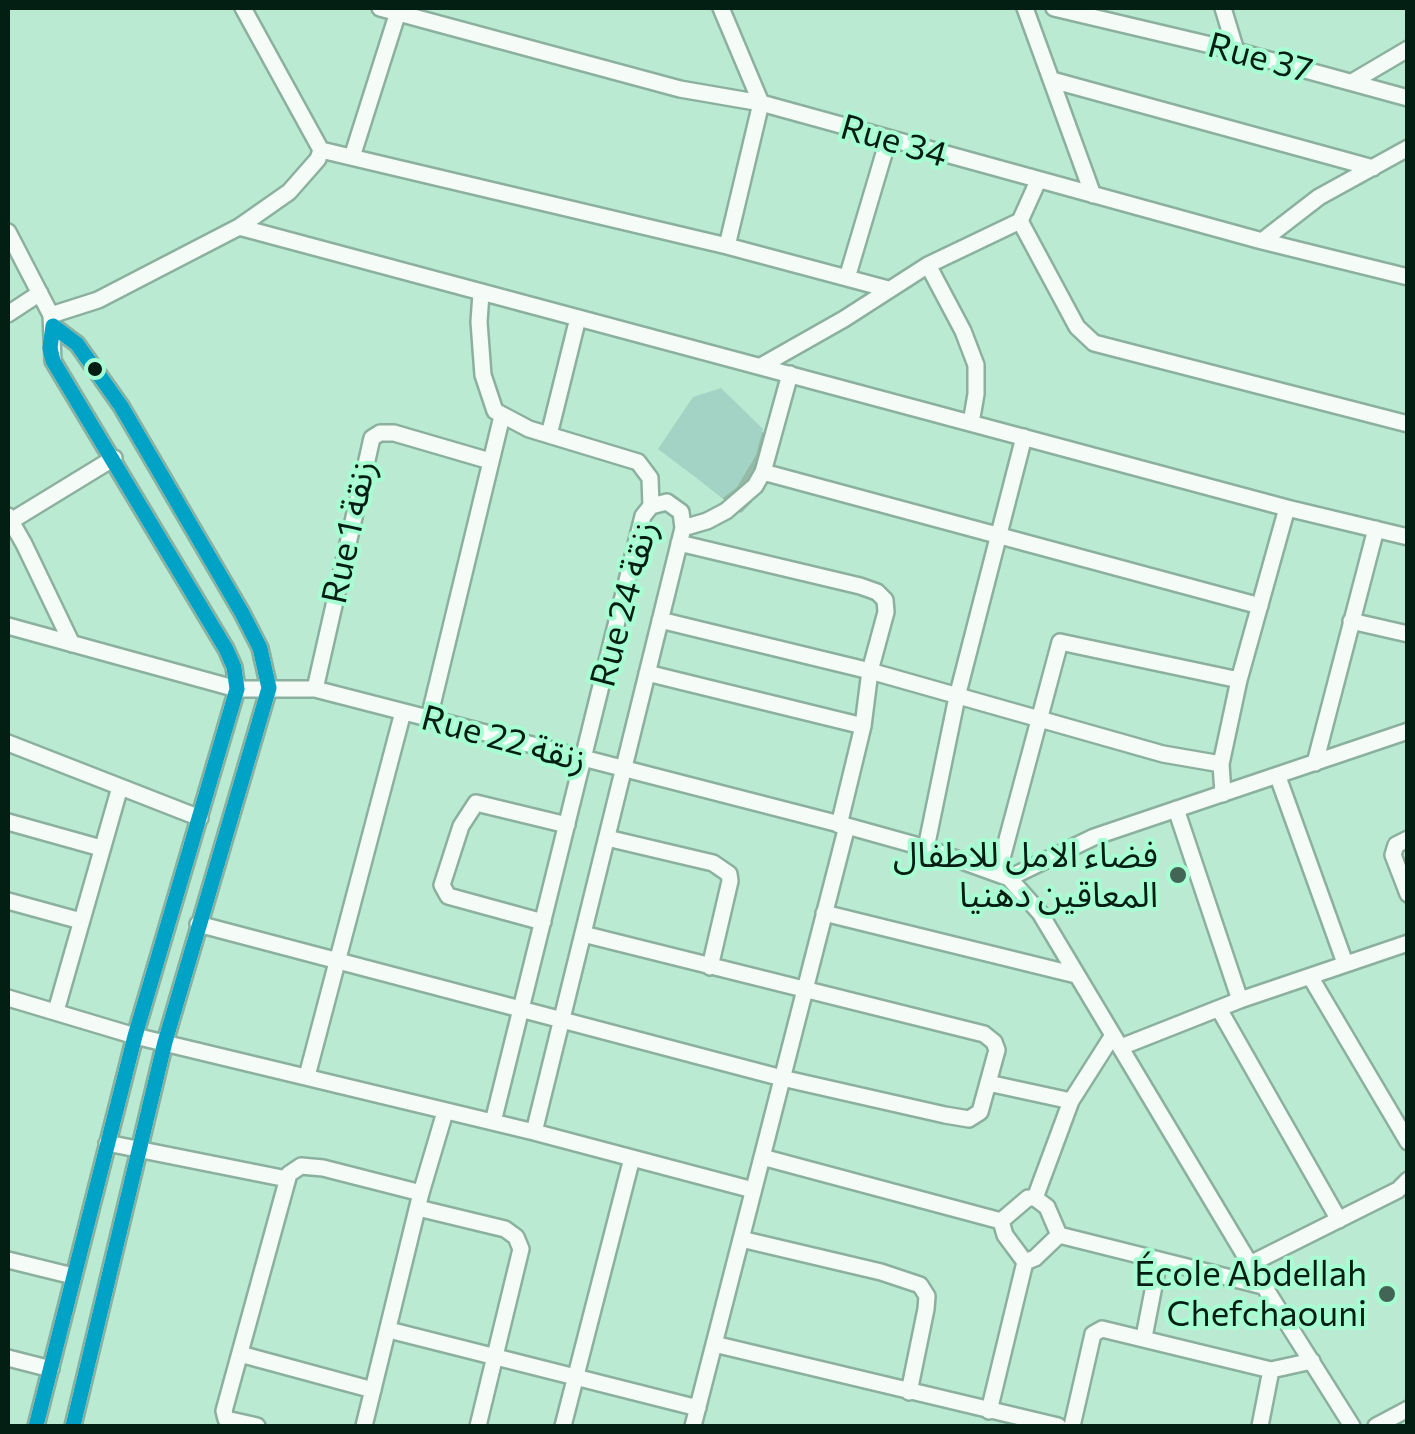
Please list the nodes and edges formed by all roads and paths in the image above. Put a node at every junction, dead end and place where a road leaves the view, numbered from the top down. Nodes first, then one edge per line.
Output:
1 (243, 8) edge
2 (380, 8) edge
3 (721, 8) edge
4 (1025, 8) edge
5 (1054, 8) edge
6 (1223, 8) edge
7 (398, 12) junction
8 (1408, 49) edge
9 (1236, 51) junction
10 (1052, 80) junction
11 (1352, 82) junction
12 (1408, 98) edge
13 (761, 103) junction
14 (888, 140) junction
15 (1408, 148) edge
16 (321, 150) junction
17 (352, 157) junction
18 (1373, 168) junction
19 (1038, 181) junction
20 (1094, 195) junction
21 (1020, 221) junction
22 (239, 228) junction
23 (8, 232) edge
24 (1262, 242) junction
25 (726, 246) junction
26 (928, 265) junction
27 (1408, 277) edge
28 (848, 278) junction
29 (888, 288) junction
30 (40, 293) junction
31 (481, 293) junction
32 (8, 314) edge
33 (578, 318) junction
34 (52, 321) junction
35 (761, 366) junction
36 (790, 374) junction
37 (502, 416) junction
38 (971, 423) junction
39 (1408, 424) edge
40 (549, 435) junction
41 (1024, 437) junction
42 (114, 458) junction
43 (490, 461) junction
44 (764, 472) junction
45 (651, 506) junction
46 (1286, 508) junction
47 (9, 519) edge
48 (1376, 528) junction
49 (681, 536) junction
50 (998, 537) junction
51 (1408, 537) edge
52 (1260, 606) junction
53 (660, 620) junction
54 (1351, 621) junction
55 (8, 626) edge
56 (1408, 634) edge
57 (72, 644) junction
58 (870, 671) junction
59 (647, 674) junction
60 (1239, 680) junction
61 (269, 688) junction
62 (237, 689) junction
63 (314, 689) junction
64 (957, 697) junction
65 (403, 712) junction
66 (429, 718) junction
67 (1038, 719) junction
68 (863, 726) junction
69 (1408, 731) edge
70 (8, 743) edge
71 (584, 759) junction
72 (1315, 763) junction
73 (1220, 764) junction
74 (623, 770) junction
75 (1278, 776) junction
76 (120, 787) junction
77 (1224, 794) junction
78 (1176, 809) junction
79 (200, 818) junction
80 (8, 822) edge
81 (567, 825) junction
82 (843, 826) junction
83 (606, 838) junction
84 (1408, 839) edge
85 (100, 848) junction
86 (926, 848) junction
87 (1004, 876) junction
88 (1408, 894) edge
89 (8, 900) edge
90 (824, 913) junction
91 (81, 921) junction
92 (543, 922) junction
93 (198, 924) junction
94 (583, 934) junction
95 (1408, 943) edge
96 (337, 958) junction
97 (1346, 964) junction
98 (710, 967) junction
99 (1076, 975) junction
100 (1311, 978) junction
101 (804, 991) junction
102 (8, 998) edge
103 (1240, 1000) junction
104 (522, 1007) junction
105 (1219, 1008) junction
106 (56, 1010) junction
107 (562, 1018) junction
108 (135, 1036) junction
109 (1117, 1041) junction
110 (166, 1042) junction
111 (306, 1076) junction
112 (782, 1078) junction
113 (988, 1084) junction
114 (1071, 1101) junction
115 (446, 1112) junction
116 (494, 1122) junction
117 (534, 1132) junction
118 (107, 1142) junction
119 (1408, 1142) edge
120 (139, 1150) junction
121 (762, 1156) junction
122 (632, 1158) junction
123 (288, 1176) junction
124 (1404, 1188) edge
125 (754, 1190) junction
126 (1035, 1198) junction
127 (420, 1200) junction
128 (1339, 1220) junction
129 (1002, 1221) junction
130 (1059, 1235) junction
131 (741, 1240) junction
132 (8, 1260) edge
133 (1160, 1260) junction
134 (1025, 1262) junction
135 (1250, 1264) junction
136 (74, 1276) junction
137 (1267, 1287) junction
138 (388, 1330) junction
139 (1144, 1337) junction
140 (714, 1344) junction
141 (240, 1354) junction
142 (495, 1356) junction
143 (8, 1358) edge
144 (1312, 1361) junction
145 (51, 1370) junction
146 (1271, 1370) junction
147 (576, 1376) junction
148 (373, 1390) junction
149 (909, 1392) junction
150 (698, 1408) junction
151 (1408, 1409) edge
152 (989, 1411) junction
153 (36, 1426) edge
154 (73, 1426) edge
155 (257, 1426) edge
156 (364, 1426) edge
157 (478, 1426) edge
158 (563, 1426) edge
159 (693, 1426) edge
160 (1058, 1426) edge
161 (1072, 1426) edge
162 (1260, 1426) edge
163 (1352, 1426) edge
164 (1376, 1426) edge

1 - 16 street
2 - 7 street, Rue 34
3 - 13 street
4 - 10 street
5 - 9 street, Rue 37
6 - 9 street
7 - 13 street, Rue 34
7 - 17 street
8 - 11 street
9 - 11 street, Rue 37
10 - 18 street
10 - 20 street
11 - 12 street, Rue 37
13 - 14 street, Rue 34
13 - 25 street
14 - 19 street, Rue 34
14 - 28 street
15 - 18 street
16 - 17 street
16 - 22 street
17 - 25 street
18 - 24 street
19 - 20 street, Rue 34
19 - 21 street
20 - 24 street, Rue 34
21 - 26 street
21 - 39 street
22 - 31 street
22 - 34 street
23 - 30 street
24 - 27 street, Rue 34
25 - 28 street
26 - 29 street
26 - 38 street
28 - 29 street
29 - 35 street
30 - 32 street
30 - 34 street
31 - 33 street
31 - 37 street
33 - 35 street
33 - 40 street
34 - 42 street
34 - 61 street
35 - 36 street
36 - 38 street
36 - 44 street
37 - 40 street
37 - 43 street
38 - 41 street
40 - 45 street
41 - 46 street
41 - 50 street
42 - 47 street
42 - 62 street
43 - 63 street, Rue 1 زنقة
43 - 66 street
44 - 49 street
44 - 50 street
45 - 49 street, Rue 24 زنقة
45 - 71 street, Rue 24 زنقة
46 - 48 street
46 - 52 street
47 - 57 street
48 - 51 street
48 - 54 street
49 - 53 street, Rue 24 زنقة
49 - 58 street
50 - 52 street
50 - 64 street
52 - 60 street
53 - 58 street
53 - 59 street, Rue 24 زنقة
54 - 56 street
54 - 72 street
55 - 57 street, Rue 22 زنقة
57 - 62 street, Rue 22 زنقة
58 - 64 street
58 - 68 street
59 - 68 street
59 - 74 street, Rue 24 زنقة
60 - 67 street
60 - 73 street
61 - 62 street, Rue 22 زنقة
61 - 63 street, Rue 22 زنقة
61 - 93 street
62 - 79 street
63 - 65 street, Rue 22 زنقة
64 - 67 street
64 - 86 street
65 - 66 street, Rue 22 زنقة
65 - 96 street
66 - 71 street, Rue 22 زنقة
67 - 73 street
67 - 87 street
68 - 82 street
69 - 72 street
70 - 76 street
71 - 74 street, Rue 22 زنقة
71 - 81 street, Rue 24 زنقة
72 - 75 street
73 - 77 street
74 - 82 street, Rue 22 زنقة
74 - 83 street, Rue 24 زنقة
75 - 77 street
75 - 97 street
76 - 79 street
76 - 85 street
77 - 78 street
78 - 87 street
78 - 103 street
79 - 108 street
80 - 85 street
81 - 92 street, Rue 24 زنقة
81 - 92 street
82 - 86 street, Rue 22 زنقة
82 - 90 street
83 - 94 street, Rue 24 زنقة
83 - 98 street
84 - 88 street
85 - 91 street
86 - 87 street, Rue 22 زنقة
87 - 99 street
89 - 91 street
90 - 99 street
90 - 101 street
91 - 106 street
92 - 104 street, Rue 24 زنقة
93 - 96 street
93 - 110 street
94 - 98 street
94 - 107 street, Rue 24 زنقة
95 - 97 street
96 - 104 street
96 - 111 street
97 - 100 street
98 - 101 street
99 - 109 street
100 - 103 street
100 - 119 street
101 - 112 street
101 - 113 street
102 - 106 street
103 - 105 street
104 - 107 street
104 - 116 street, Rue 24 زنقة
105 - 109 street
105 - 128 street
106 - 108 street
107 - 112 street
107 - 117 street, Rue 24 زنقة
108 - 110 street
108 - 118 street
109 - 114 street
109 - 135 street
110 - 111 street
110 - 120 street
111 - 115 street
112 - 113 street
112 - 121 street
113 - 114 street
114 - 126 street
115 - 116 street
115 - 127 street
116 - 117 street
117 - 122 street
118 - 120 street
118 - 136 street
120 - 123 street
120 - 154 street
121 - 125 street
121 - 129 street
122 - 125 street
122 - 147 street
123 - 127 street
123 - 141 street
124 - 128 street
125 - 131 street
126 - 129 street
126 - 130 street
127 - 138 street
127 - 142 street
128 - 135 street
129 - 134 street
130 - 133 street
130 - 134 street
131 - 140 street
131 - 149 street
132 - 136 street
133 - 137 street
133 - 139 street
134 - 152 street
135 - 137 street
136 - 145 street
137 - 144 street
138 - 142 street
138 - 148 street
139 - 146 street
139 - 161 street
140 - 149 street
140 - 150 street
141 - 148 street
141 - 155 street
142 - 147 street
142 - 157 street
143 - 145 street
144 - 146 street
144 - 163 street
145 - 153 street
146 - 162 street
147 - 150 street
147 - 158 street
148 - 156 street
149 - 152 street
150 - 159 street
151 - 164 street
152 - 160 street

